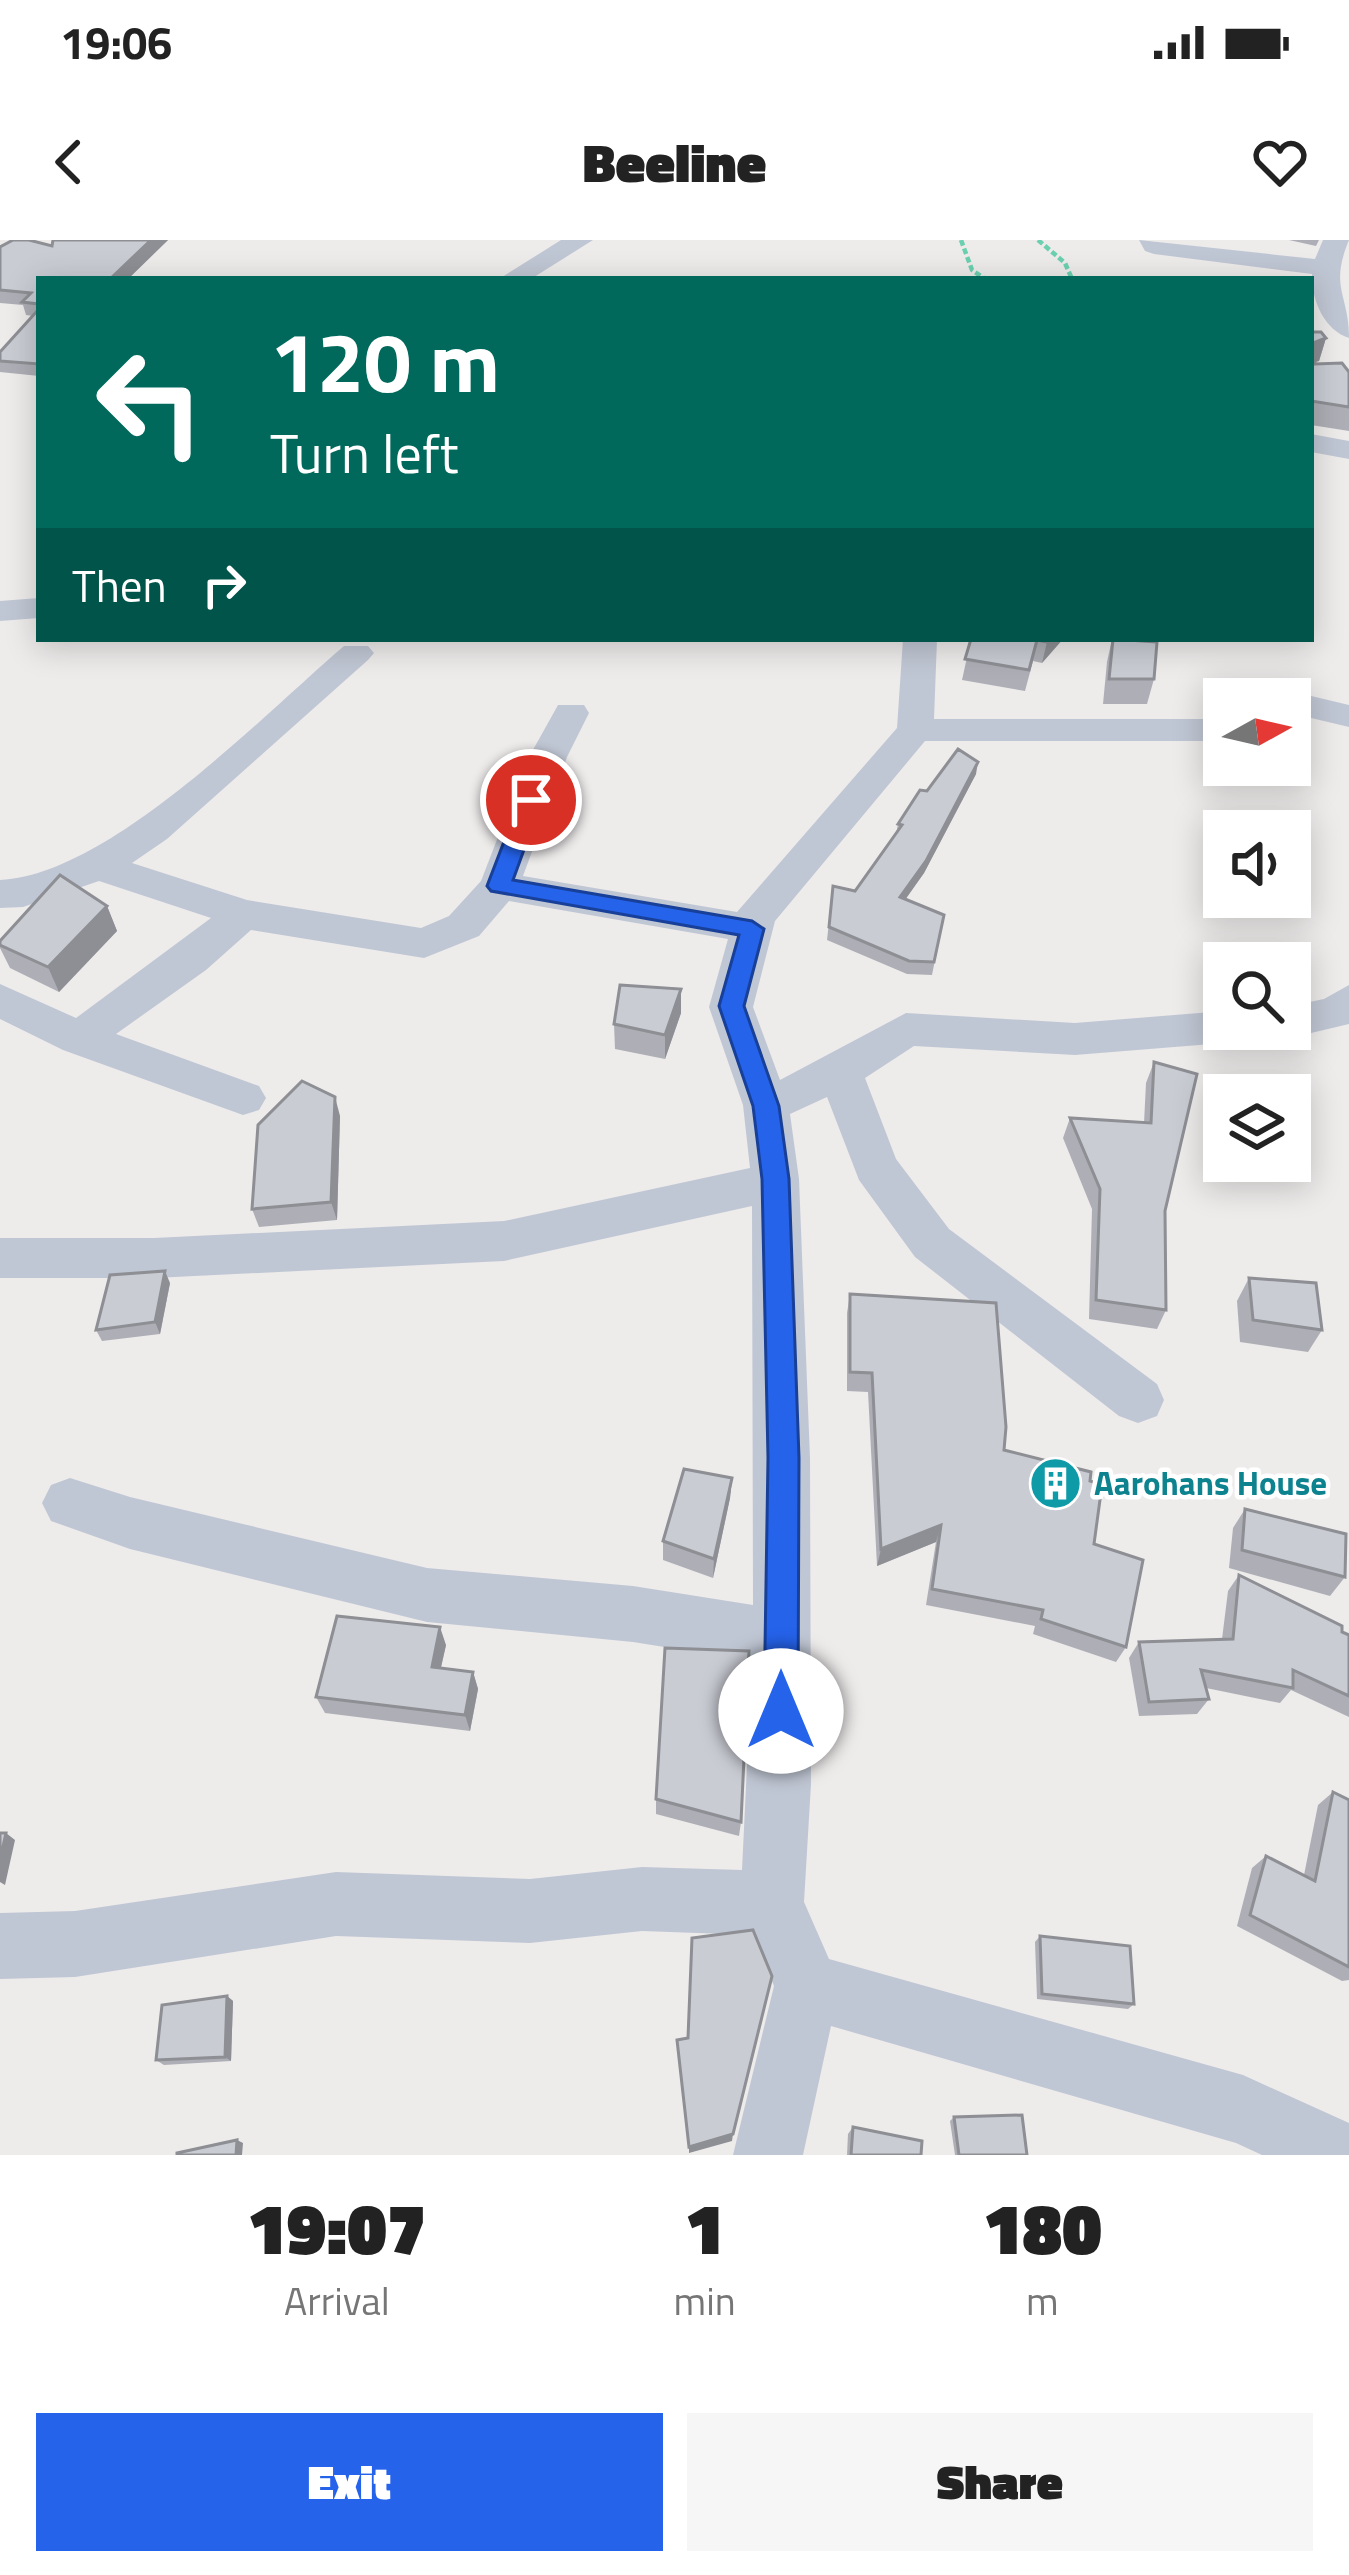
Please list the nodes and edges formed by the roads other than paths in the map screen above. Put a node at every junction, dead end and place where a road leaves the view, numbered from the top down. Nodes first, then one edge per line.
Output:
1 (580, 240) edge
2 (1152, 240) edge
3 (1336, 240) edge
4 (1323, 268) junction
5 (517, 276) edge
6 (1349, 330) edge
7 (1314, 443) edge
8 (1349, 450) edge
9 (36, 608) edge
10 (0, 611) edge
11 (920, 642) edge
12 (356, 653) dead end
13 (1311, 707) edge
14 (571, 713) dead end
15 (1349, 716) edge
16 (915, 730) junction
17 (1203, 730) edge
18 (99, 866) junction
19 (499, 886) junction
20 (0, 894) edge
21 (243, 914) junction
22 (752, 929) junction
23 (0, 1000) edge
24 (1349, 1001) edge
25 (1311, 1018) edge
26 (1203, 1030) edge
27 (79, 1038) junction
28 (841, 1072) junction
29 (243, 1098) dead end
30 (766, 1106) junction
31 (775, 1179) junction
32 (1, 1257) edge
33 (1138, 1400) dead end
34 (70, 1503) dead end
35 (782, 1638) junction
36 (772, 1904) junction
37 (0, 1946) edge
38 (807, 1986) junction
39 (768, 2155) edge
40 (1340, 2155) edge

1 - 5 street
2 - 4 street
3 - 4 street
4 - 6 street
7 - 8 street
9 - 10 street
11 - 16 street
12 - 18 street
13 - 15 street
14 - 19 street
16 - 17 street
16 - 22 street
18 - 20 street
18 - 21 street
19 - 21 street
19 - 22 street
21 - 27 street
22 - 30 street
23 - 27 street
24 - 25 street
26 - 28 street
27 - 29 street
28 - 30 street
28 - 33 street
30 - 31 street
31 - 32 street
31 - 35 street
34 - 35 street
35 - 36 street
36 - 37 street
36 - 38 street
38 - 39 street
38 - 40 street

